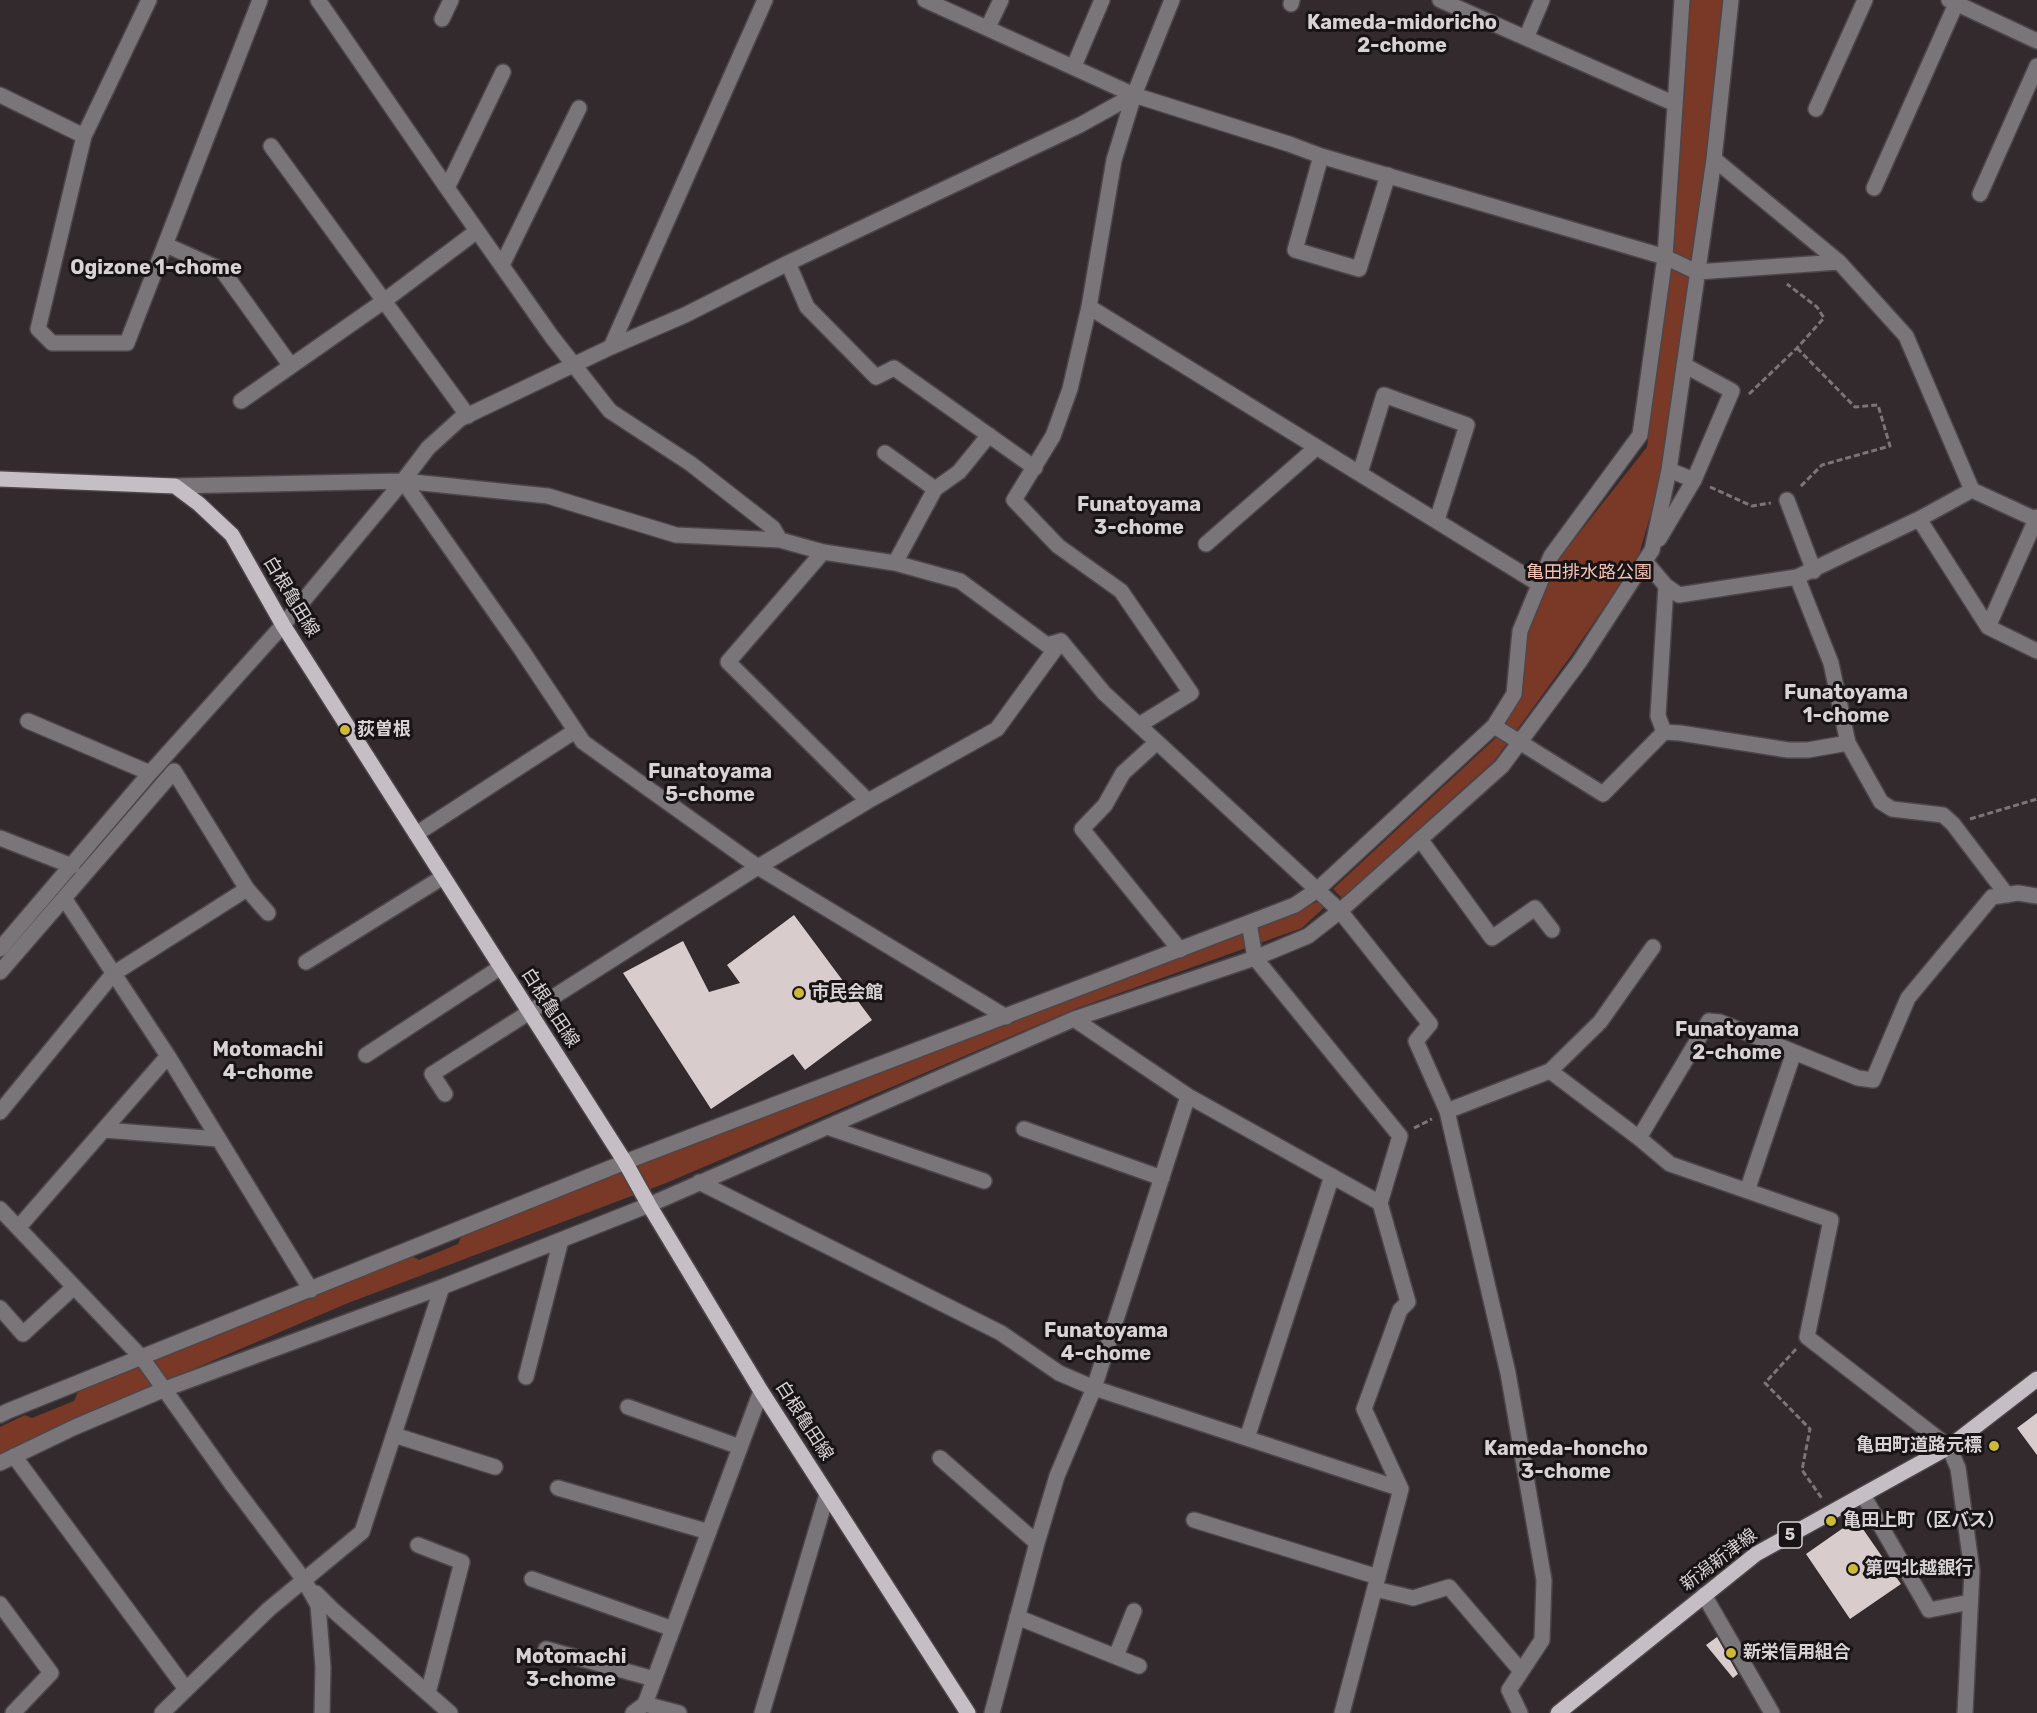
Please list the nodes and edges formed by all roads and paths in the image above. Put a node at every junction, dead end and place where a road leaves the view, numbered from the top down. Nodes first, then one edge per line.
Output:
1 (149, 0) edge
2 (260, 0) edge
3 (318, 0) edge
4 (451, 0) edge
5 (765, 0) edge
6 (925, 0) edge
7 (1001, 0) edge
8 (1102, 0) edge
9 (1172, 0) edge
10 (1440, 0) edge
11 (1542, 0) edge
12 (1682, 0) edge
13 (1731, 0) edge
14 (1865, 0) edge
15 (1952, 2) edge
16 (442, 19) dead end
17 (988, 27) junction
18 (1526, 38) junction
19 (2037, 41) edge
20 (1074, 66) junction
21 (2037, 66) edge
22 (503, 72) dead end
23 (0, 94) edge
24 (1134, 95) junction
25 (1675, 104) junction
26 (579, 108) dead end
27 (1816, 109) dead end
28 (84, 136) junction
29 (271, 146) dead end
30 (1321, 156) junction
31 (1714, 159) junction
32 (1388, 175) junction
33 (447, 188) junction
34 (1874, 188) dead end
35 (1980, 194) dead end
36 (477, 231) junction
37 (166, 245) junction
38 (1665, 257) junction
39 (1839, 262) junction
40 (788, 263) junction
41 (502, 265) junction
42 (1766, 267) junction
43 (1697, 272) junction
44 (384, 301) junction
45 (1089, 306) junction
46 (611, 347) junction
47 (1797, 348) junction
48 (574, 365) junction
49 (1684, 365) junction
50 (291, 366) junction
51 (1732, 391) junction
52 (241, 401) dead end
53 (468, 416) junction
54 (989, 435) junction
55 (1317, 447) junction
56 (885, 453) dead end
57 (1035, 468) junction
58 (1670, 470) junction
59 (1360, 473) junction
60 (0, 479) edge
61 (1694, 480) junction
62 (403, 481) junction
63 (175, 486) junction
64 (935, 489) junction
65 (1972, 490) junction
66 (1787, 500) junction
67 (1919, 519) junction
68 (2037, 519) edge
69 (1437, 520) junction
70 (780, 540) junction
71 (1206, 544) dead end
72 (823, 552) junction
73 (1649, 555) junction
74 (895, 563) junction
75 (1814, 571) junction
76 (1797, 577) junction
77 (1539, 584) junction
78 (1666, 585) junction
79 (283, 625) junction
80 (1988, 627) junction
81 (1061, 640) junction
82 (2037, 651) edge
83 (28, 721) dead end
84 (1139, 725) junction
85 (1494, 726) junction
86 (575, 731) junction
87 (1664, 732) junction
88 (1157, 742) junction
89 (1520, 742) junction
90 (1848, 743) junction
91 (150, 773) junction
92 (2037, 799) edge
93 (868, 801) junction
94 (1953, 824) junction
95 (416, 834) junction
96 (0, 838) edge
97 (1420, 839) junction
98 (72, 866) junction
99 (758, 867) junction
100 (443, 877) junction
101 (247, 889) junction
102 (1317, 890) junction
103 (2007, 895) junction
104 (2037, 896) edge
105 (64, 898) junction
106 (1340, 911) junction
107 (268, 913) dead end
108 (1249, 923) junction
109 (1552, 930) dead end
110 (1653, 947) dead end
111 (0, 949) edge
112 (1180, 950) junction
113 (1255, 958) junction
114 (306, 962) dead end
115 (501, 967) junction
116 (0, 972) edge
117 (113, 974) junction
118 (529, 1012) junction
119 (1006, 1017) junction
120 (1074, 1019) junction
121 (1794, 1052) junction
122 (366, 1055) dead end
123 (168, 1056) junction
124 (1550, 1071) junction
125 (445, 1094) dead end
126 (1188, 1096) junction
127 (0, 1112) edge
128 (1447, 1112) junction
129 (827, 1127) junction
130 (1024, 1129) dead end
131 (104, 1130) junction
132 (1400, 1136) junction
133 (1640, 1138) junction
134 (218, 1139) junction
135 (626, 1162) junction
136 (1332, 1176) junction
137 (1161, 1178) junction
138 (984, 1181) dead end
139 (699, 1182) junction
140 (1747, 1191) junction
141 (1380, 1203) junction
142 (649, 1205) junction
143 (0, 1209) edge
144 (18, 1228) junction
145 (561, 1240) junction
146 (74, 1287) junction
147 (442, 1287) junction
148 (311, 1290) junction
149 (0, 1308) edge
150 (1807, 1336) junction
151 (142, 1358) junction
152 (526, 1377) dead end
153 (2037, 1379) edge
154 (1094, 1388) junction
155 (165, 1389) junction
156 (761, 1391) junction
157 (628, 1407) dead end
158 (3, 1409) edge
159 (394, 1435) junction
160 (1247, 1438) junction
161 (740, 1447) junction
162 (1949, 1447) junction
163 (940, 1458) dead end
164 (7, 1459) edge
165 (495, 1467) dead end
166 (558, 1488) dead end
167 (1401, 1489) junction
168 (827, 1494) junction
169 (1863, 1495) junction
170 (1831, 1513) junction
171 (1194, 1520) dead end
172 (709, 1532) junction
173 (1037, 1544) junction
174 (418, 1545) dead end
175 (532, 1579) dead end
176 (304, 1580) junction
177 (1376, 1583) junction
178 (1704, 1595) junction
179 (1970, 1602) junction
180 (0, 1604) edge
181 (1134, 1611) dead end
182 (1017, 1617) junction
183 (673, 1629) junction
184 (546, 1649) dead end
185 (1116, 1656) junction
186 (1139, 1666) dead end
187 (1521, 1671) junction
188 (654, 1679) junction
189 (186, 1689) junction
190 (428, 1693) junction
191 (639, 1709) edge
192 (20, 1711) edge
193 (162, 1713) edge
194 (322, 1713) edge
195 (450, 1713) edge
196 (679, 1713) edge
197 (762, 1713) edge
198 (968, 1713) edge
199 (992, 1713) edge
200 (1342, 1713) edge
201 (1520, 1713) edge
202 (1558, 1713) edge
203 (1772, 1713) edge
204 (1965, 1713) edge

1 - 28 street
2 - 37 street
3 - 33 street
4 - 16 street
5 - 46 street
6 - 17 street
7 - 17 street
8 - 20 street
9 - 24 street
10 - 18 street
11 - 18 street
12 - 25 street
13 - 31 street
14 - 27 street
15 - 19 street
15 - 34 street
17 - 20 street
18 - 25 street
20 - 24 street
21 - 35 street
22 - 33 street
23 - 28 street
24 - 30 street
24 - 40 street
24 - 45 street
25 - 38 street
26 - 41 street
28 - 37 street
29 - 44 street
30 - 32 street
30 - 32 street
31 - 39 street
31 - 43 street
32 - 38 street
33 - 36 street
36 - 41 street
36 - 44 street
37 - 50 street
38 - 43 street
38 - 77 street
39 - 42 street
39 - 65 street
40 - 46 street
40 - 54 street
41 - 48 street
42 - 43 street
42 - 47 path
43 - 49 street
44 - 50 street
44 - 53 street
45 - 55 street
45 - 57 street
46 - 48 street
47 - 51 path
47 - 66 path
48 - 53 street
48 - 70 street
49 - 51 street
49 - 58 street
50 - 52 street
51 - 61 street
53 - 62 street
54 - 57 street
54 - 64 street
55 - 59 street
55 - 71 street
56 - 64 street
57 - 84 street
58 - 61 street
58 - 73 street
59 - 69 street
59 - 69 street
60 - 63 main road
61 - 66 path
61 - 73 street
62 - 63 street
62 - 70 street
62 - 79 street
62 - 86 street
63 - 79 main road, 白根亀田線
64 - 74 street
65 - 67 street
65 - 68 street
66 - 75 street
67 - 75 street
67 - 80 street
68 - 80 street
69 - 77 street
70 - 72 street
72 - 74 street
72 - 93 street
73 - 78 street
73 - 89 street
74 - 81 street
75 - 76 street
76 - 78 street
76 - 90 street
77 - 85 street
78 - 87 street
79 - 91 street
79 - 95 main road, 白根亀田線
80 - 82 street
81 - 84 street
81 - 93 street
83 - 91 street
84 - 88 street
85 - 89 street
85 - 102 street
86 - 95 street
86 - 99 street
87 - 89 street
87 - 90 street
88 - 102 street
88 - 112 street
89 - 97 street
90 - 94 street
91 - 98 street
92 - 94 path
93 - 99 street
94 - 103 street
95 - 100 main road, 白根亀田線
96 - 98 street
97 - 106 street
97 - 109 street
98 - 111 street
99 - 118 street
99 - 119 street
100 - 114 street
100 - 115 main road, 白根亀田線
101 - 105 street
101 - 107 street
101 - 117 street
102 - 106 street
102 - 108 street
103 - 104 street
103 - 121 street
105 - 116 street
105 - 117 street
106 - 113 street
106 - 128 street
108 - 112 street
108 - 113 street
110 - 124 street
112 - 119 street
113 - 120 street
113 - 132 street
115 - 118 main road, 白根亀田線
115 - 122 street
117 - 123 street
117 - 127 street
118 - 125 street
118 - 135 main road, 白根亀田線
119 - 135 street
120 - 126 street
120 - 129 street
121 - 133 street
121 - 140 street
123 - 131 street
123 - 134 street
124 - 128 street
124 - 133 street
126 - 136 street
126 - 137 street
128 - 132 path
128 - 187 street
129 - 138 street
129 - 139 street
130 - 137 street
131 - 134 street
131 - 144 street
132 - 141 street
133 - 140 street
134 - 148 street
135 - 142 main road, 白根亀田線
135 - 148 street
136 - 141 street
136 - 160 street
137 - 154 street
139 - 142 street
139 - 154 street
140 - 150 street
141 - 167 street
142 - 145 street
142 - 156 main road, 白根亀田線
143 - 144 street
144 - 146 street
145 - 147 street
145 - 152 street
146 - 149 street
146 - 151 street
147 - 155 street
147 - 159 street
148 - 151 street
150 - 162 street
150 - 170 path
151 - 155 street
151 - 158 street
153 - 162 main road, 新潟新津線 / 5
154 - 160 street
154 - 173 street
155 - 164 street
155 - 176 street
156 - 161 street
156 - 168 main road, 白根亀田線
157 - 161 street
159 - 165 street
159 - 176 street
160 - 167 street
161 - 172 street
162 - 169 main road, 新潟新津線 / 5
162 - 179 street
163 - 173 street
164 - 189 street
166 - 172 street
167 - 177 street
168 - 197 street
168 - 198 main road, 白根亀田線
169 - 170 main road, 新潟新津線 / 5
169 - 179 street
170 - 178 main road, 新潟新津線 / 5
171 - 177 street
172 - 183 street
173 - 182 street
174 - 190 street
175 - 183 street
176 - 189 street
176 - 190 street
176 - 194 street
177 - 187 street
177 - 200 street
178 - 202 main road, 新潟新津線 / 5
178 - 203 street
179 - 204 street
180 - 192 street
181 - 185 street
182 - 185 street
182 - 199 street
183 - 188 street
184 - 188 street
185 - 186 street
187 - 201 street
188 - 191 street
189 - 193 street
190 - 195 street
191 - 196 street

